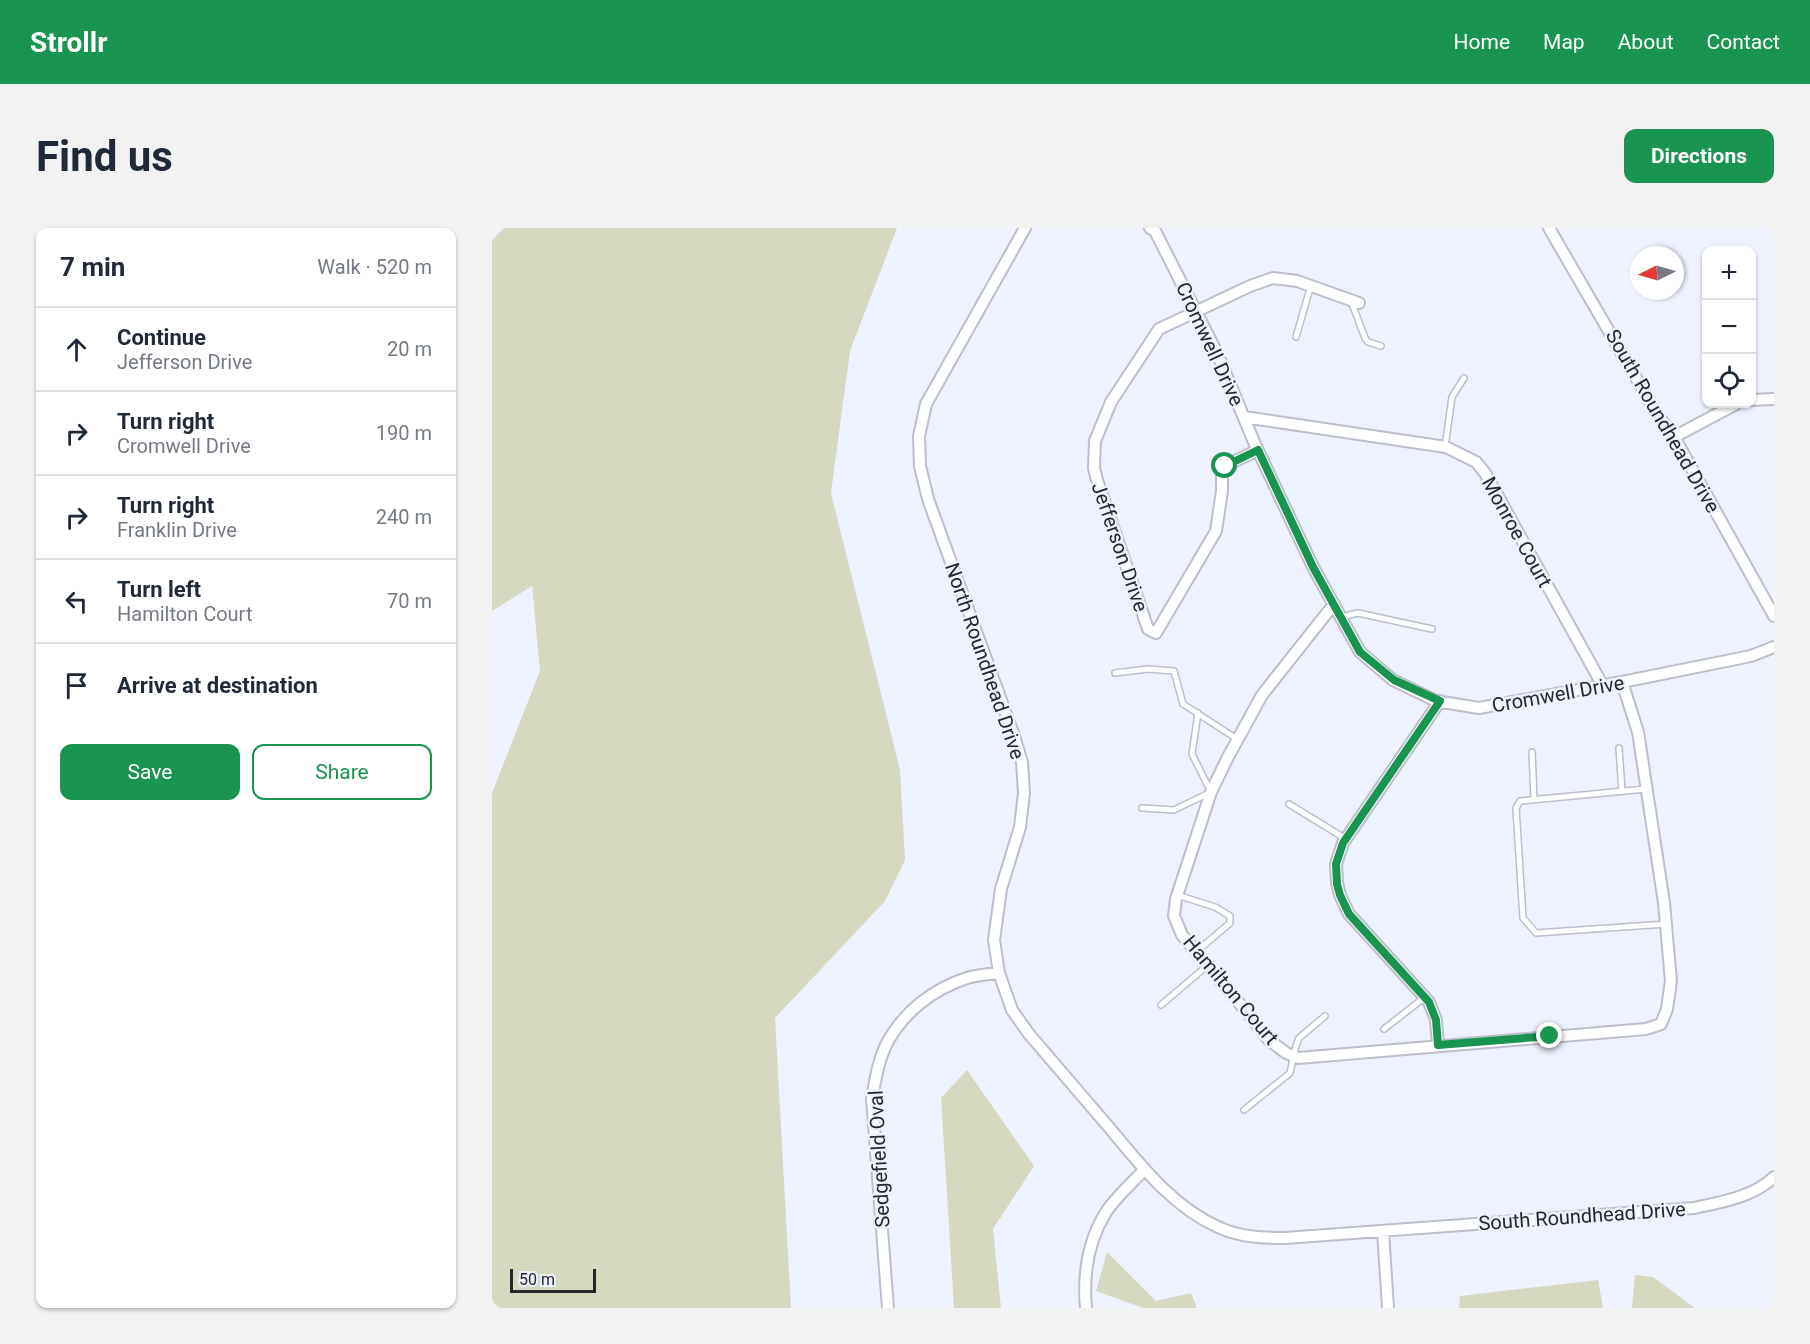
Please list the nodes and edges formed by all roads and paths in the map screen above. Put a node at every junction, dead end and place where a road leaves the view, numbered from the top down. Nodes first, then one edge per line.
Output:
1 (1025, 228) edge
2 (1150, 228) edge
3 (1549, 228) edge
4 (1311, 285) junction
5 (1355, 301) joint
6 (1196, 311) junction
7 (1296, 337) dead end
8 (1381, 346) dead end
9 (1464, 378) dead end
10 (1774, 399) edge
11 (1756, 400) edge
12 (1728, 408) edge
13 (1244, 417) junction
14 (1674, 436) junction
15 (1445, 447) junction
16 (1258, 450) junction
17 (1334, 604) junction
18 (1774, 616) edge
19 (1341, 617) junction
20 (1432, 629) dead end
21 (1774, 647) edge
22 (1115, 673) dead end
23 (1623, 682) junction
24 (1603, 686) junction
25 (1440, 701) junction
26 (1198, 713) junction
27 (1237, 740) junction
28 (1619, 748) dead end
29 (1532, 752) dead end
30 (1646, 789) junction
31 (1622, 791) junction
32 (1211, 792) junction
33 (1534, 799) junction
34 (1289, 804) dead end
35 (1142, 808) dead end
36 (1346, 839) junction
37 (1177, 895) junction
38 (1666, 924) junction
39 (1196, 951) junction
40 (1208, 965) junction
41 (999, 973) junction
42 (1425, 997) junction
43 (1161, 1005) dead end
44 (1325, 1016) dead end
45 (1384, 1029) dead end
46 (1438, 1045) junction
47 (1294, 1056) junction
48 (1244, 1110) dead end
49 (1144, 1170) junction
50 (1774, 1177) edge
51 (1383, 1231) junction
52 (888, 1308) edge
53 (1086, 1308) edge
54 (1388, 1308) edge

1 - 41 street, North Roundhead Drive
2 - 6 street, Cromwell Drive
3 - 14 street, South Roundhead Drive
4 - 5 street
4 - 6 street
4 - 7 lane
5 - 8 lane
6 - 13 street, Cromwell Drive
6 - 16 street, Jefferson Drive
9 - 15 lane
10 - 11 street
12 - 14 street
13 - 15 street, Monroe Court
13 - 16 street, Cromwell Drive
14 - 18 street, South Roundhead Drive
15 - 24 street, Monroe Court
16 - 17 street, Cromwell Drive
17 - 19 street, Cromwell Drive
17 - 27 street, Hamilton Court
19 - 20 lane
19 - 25 street, Cromwell Drive
21 - 23 street, Cromwell Drive
22 - 26 lane
23 - 24 street, Cromwell Drive
23 - 30 street, Hamilton Court
24 - 25 street, Cromwell Drive
25 - 36 street
26 - 27 lane
26 - 32 lane
27 - 32 street, Hamilton Court
28 - 31 lane
29 - 33 lane
30 - 31 lane
30 - 38 street, Hamilton Court
31 - 33 lane
32 - 35 lane
32 - 37 street, Hamilton Court
33 - 38 lane
34 - 36 lane
36 - 42 street
37 - 39 street, Hamilton Court
37 - 39 lane
38 - 46 street, Hamilton Court
39 - 40 street, Hamilton Court
40 - 43 lane
40 - 47 street, Hamilton Court
41 - 49 street, North Roundhead Drive
41 - 52 street, Sedgefield Oval
42 - 45 lane
42 - 46 street
44 - 47 lane
46 - 47 street, Hamilton Court
47 - 48 lane
49 - 51 street, North Roundhead Drive
49 - 53 street
50 - 51 street, South Roundhead Drive
51 - 54 street

